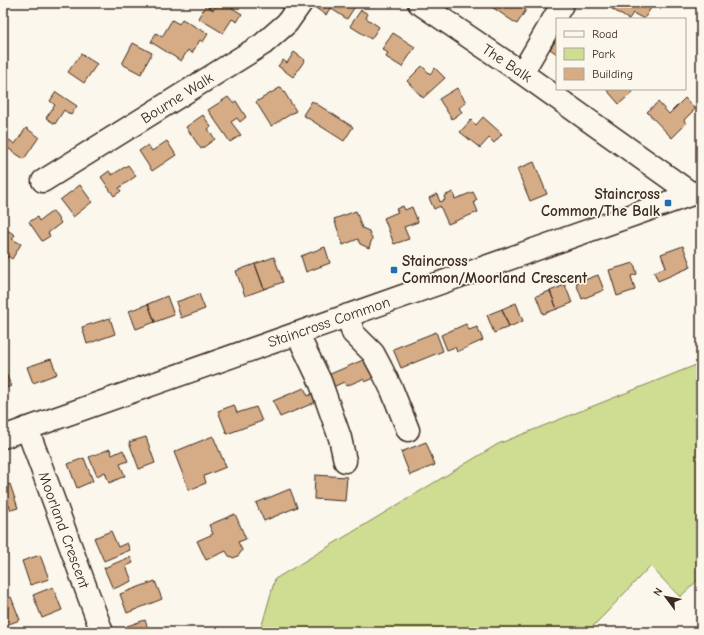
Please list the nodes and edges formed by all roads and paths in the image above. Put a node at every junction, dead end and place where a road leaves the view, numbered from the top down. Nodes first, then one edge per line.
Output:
1 (301, 3) edge
2 (419, 3) edge
3 (563, 3) edge
4 (522, 73) junction
5 (43, 181) dead end
6 (697, 192) edge
7 (348, 315) junction
8 (297, 333) junction
9 (27, 428) junction
10 (408, 430) dead end
11 (3, 437) edge
12 (345, 460) dead end
13 (96, 630) edge

1 - 5 street, Bourne Walk
2 - 4 street, The Balk
3 - 4 street
4 - 6 street, The Balk
6 - 7 street, Staincross Common
7 - 8 street, Staincross Common
7 - 10 street
8 - 9 street, Staincross Common
8 - 12 street
9 - 11 street, Staincross Common
9 - 13 street, Moorland Crescent

